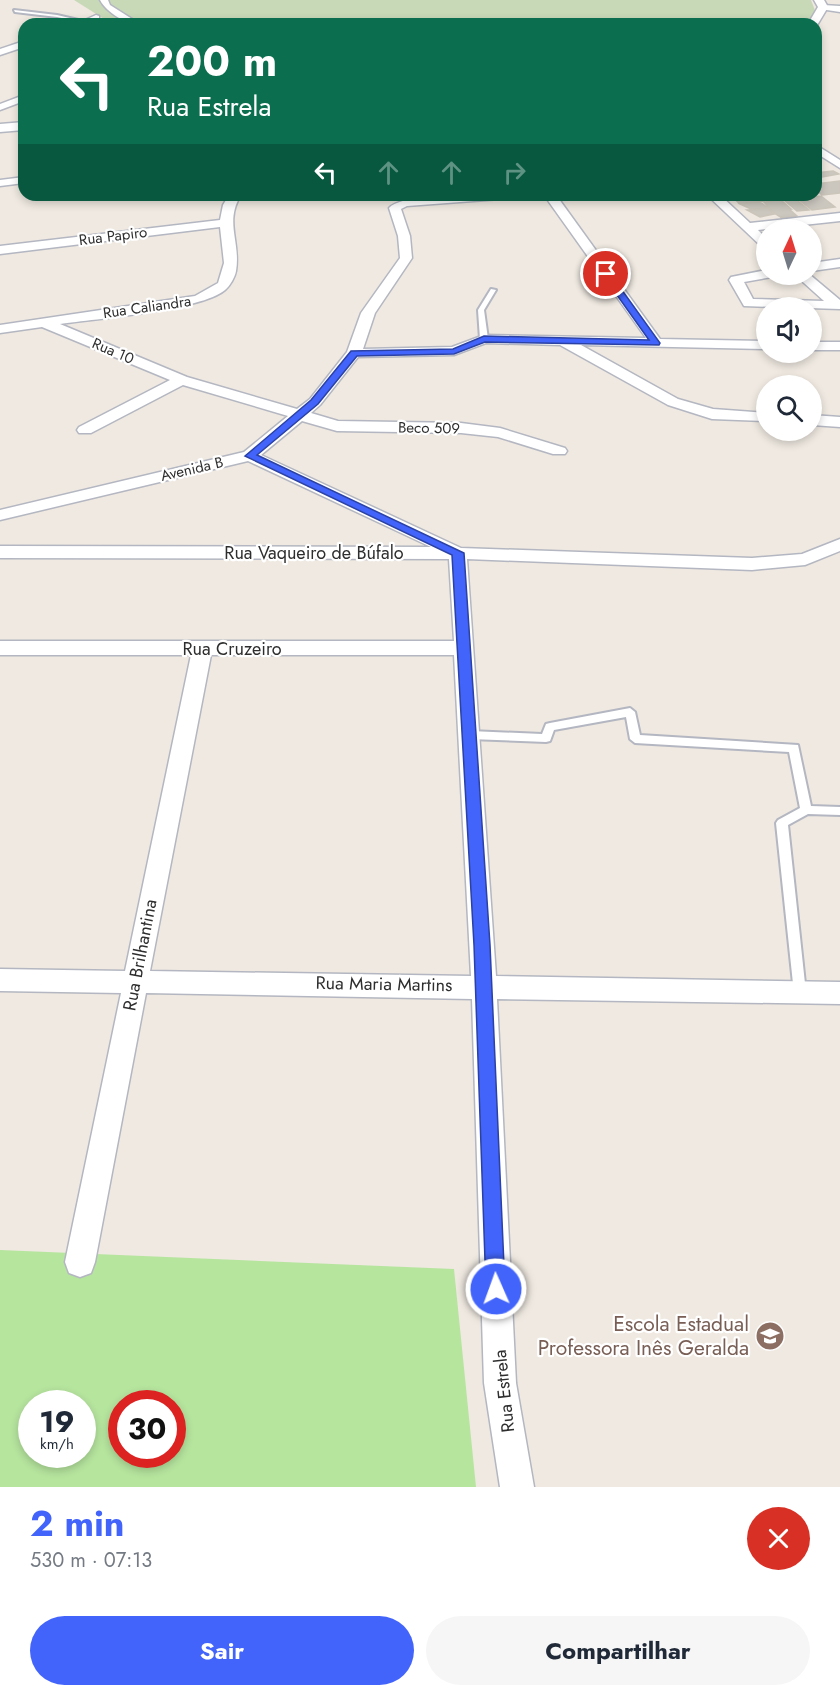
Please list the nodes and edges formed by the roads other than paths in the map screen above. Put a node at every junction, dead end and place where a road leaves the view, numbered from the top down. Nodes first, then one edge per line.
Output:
1 (104, 0) edge
2 (821, 4) edge
3 (840, 9) edge
4 (15, 12) dead end
5 (64, 18) edge
6 (126, 18) edge
7 (18, 46) edge
8 (0, 52) edge
9 (18, 100) edge
10 (0, 107) edge
11 (18, 126) edge
12 (0, 128) edge
13 (822, 152) edge
14 (840, 165) edge
15 (18, 181) edge
16 (0, 183) edge
17 (230, 201) edge
18 (432, 201) edge
19 (554, 201) edge
20 (720, 201) edge
21 (840, 217) edge
22 (226, 223) junction
23 (748, 227) junction
24 (756, 235) edge
25 (0, 250) edge
26 (840, 263) edge
27 (822, 266) edge
28 (756, 276) edge
29 (814, 285) edge
30 (493, 290) dead end
31 (839, 305) edge
32 (43, 322) junction
33 (0, 329) edge
34 (484, 339) junction
35 (562, 342) junction
36 (656, 343) junction
37 (756, 345) edge
38 (822, 346) edge
39 (840, 346) edge
40 (354, 353) junction
41 (182, 380) junction
42 (298, 416) junction
43 (756, 416) edge
44 (822, 421) edge
45 (840, 422) edge
46 (85, 430) dead end
47 (559, 451) dead end
48 (250, 456) junction
49 (0, 515) edge
50 (840, 544) edge
51 (0, 552) edge
52 (458, 553) junction
53 (0, 648) edge
54 (463, 648) junction
55 (202, 649) junction
56 (470, 735) junction
57 (806, 810) junction
58 (840, 811) edge
59 (0, 980) edge
60 (135, 981) junction
61 (483, 986) junction
62 (840, 993) edge
63 (800, 994) junction
64 (80, 1262) dead end
65 (517, 1487) edge

1 - 6 street
2 - 3 street
4 - 5 lane
7 - 8 street
9 - 10 street
11 - 12 street
13 - 14 street
15 - 16 street
17 - 22 street, Rua Caliandra
18 - 40 street, Avenida B
19 - 36 street
20 - 23 street
21 - 23 street
22 - 25 street, Rua Papiro
22 - 32 street, Rua Caliandra
23 - 24 street
26 - 27 street
28 - 31 street
29 - 31 street
30 - 34 lane
32 - 33 street, Rua Caliandra
32 - 41 street, Rua 10
34 - 35 street
34 - 40 street
35 - 36 street
35 - 43 street
36 - 37 street
38 - 39 street
40 - 42 street, Avenida B
41 - 42 street, Rua 10
41 - 46 street
42 - 47 street, Beco 509
42 - 48 street, Avenida B
44 - 45 street
48 - 49 street, Avenida B
48 - 52 street
50 - 52 street, Rua Vaqueiro de Búfalo
51 - 52 street, Rua Vaqueiro de Búfalo
52 - 54 street, Rua Estrela
53 - 55 street, Rua Cruzeiro
54 - 55 street, Rua Cruzeiro
54 - 56 street, Rua Estrela
55 - 60 street, Rua Brilhantina
56 - 57 lane
56 - 61 street, Rua Estrela
57 - 58 lane
57 - 63 lane
59 - 60 street, Rua Maria Martins
60 - 61 street, Rua Maria Martins
60 - 64 street, Rua Brilhantina
61 - 63 street, Rua Maria Martins
61 - 65 street, Rua Estrela
62 - 63 street, Rua Maria Martins

